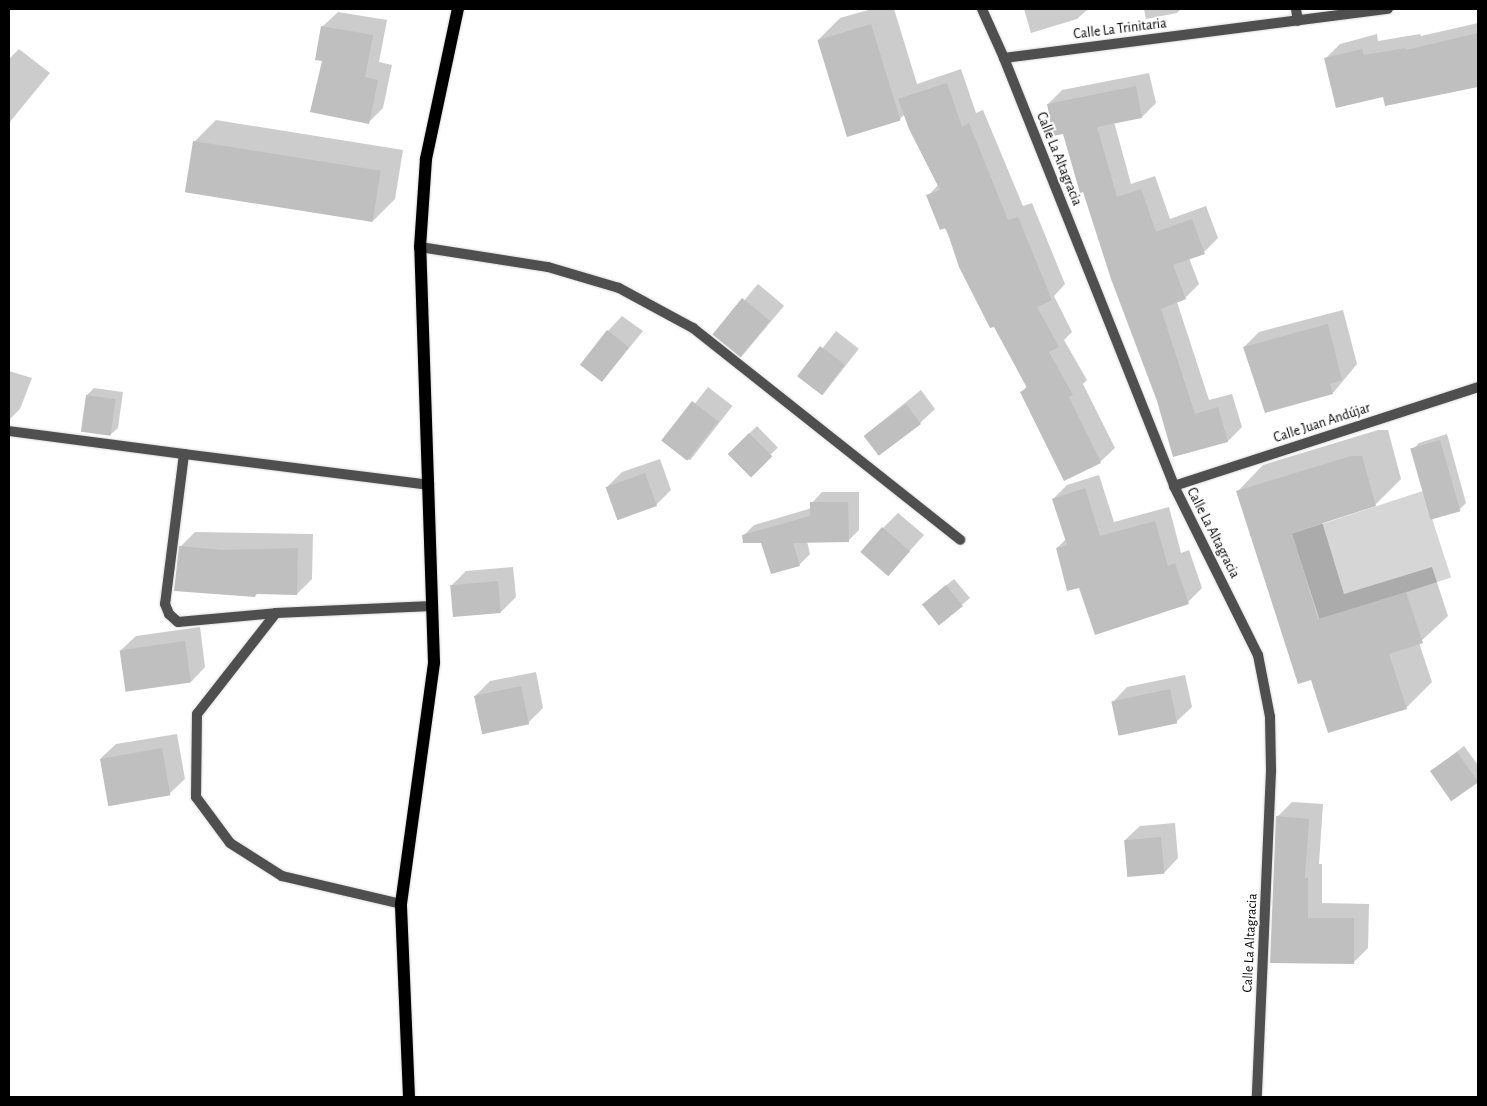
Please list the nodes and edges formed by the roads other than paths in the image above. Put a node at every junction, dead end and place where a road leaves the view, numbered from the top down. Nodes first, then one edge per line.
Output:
1 (458, 9) edge
2 (982, 9) edge
3 (1296, 9) edge
4 (1388, 9) edge
5 (1298, 21) junction
6 (1004, 58) junction
7 (420, 247) junction
8 (1478, 387) edge
9 (9, 431) edge
10 (184, 454) junction
11 (429, 485) junction
12 (1174, 486) junction
13 (960, 540) dead end
14 (432, 606) junction
15 (276, 613) junction
16 (400, 904) junction
17 (409, 1097) edge
18 (1257, 1097) edge

1 - 7 main road
2 - 6 street, Calle La Altagracia
3 - 5 street
4 - 5 street, Calle La Trinitaria
5 - 6 street, Calle La Trinitaria
6 - 12 street, Calle La Altagracia
7 - 11 main road
7 - 13 street
8 - 12 street, Calle Juan Andújar
9 - 10 street
10 - 11 street
10 - 15 street
11 - 14 main road
12 - 18 street, Calle La Altagracia
14 - 15 street
14 - 16 main road
15 - 16 street
16 - 17 main road

